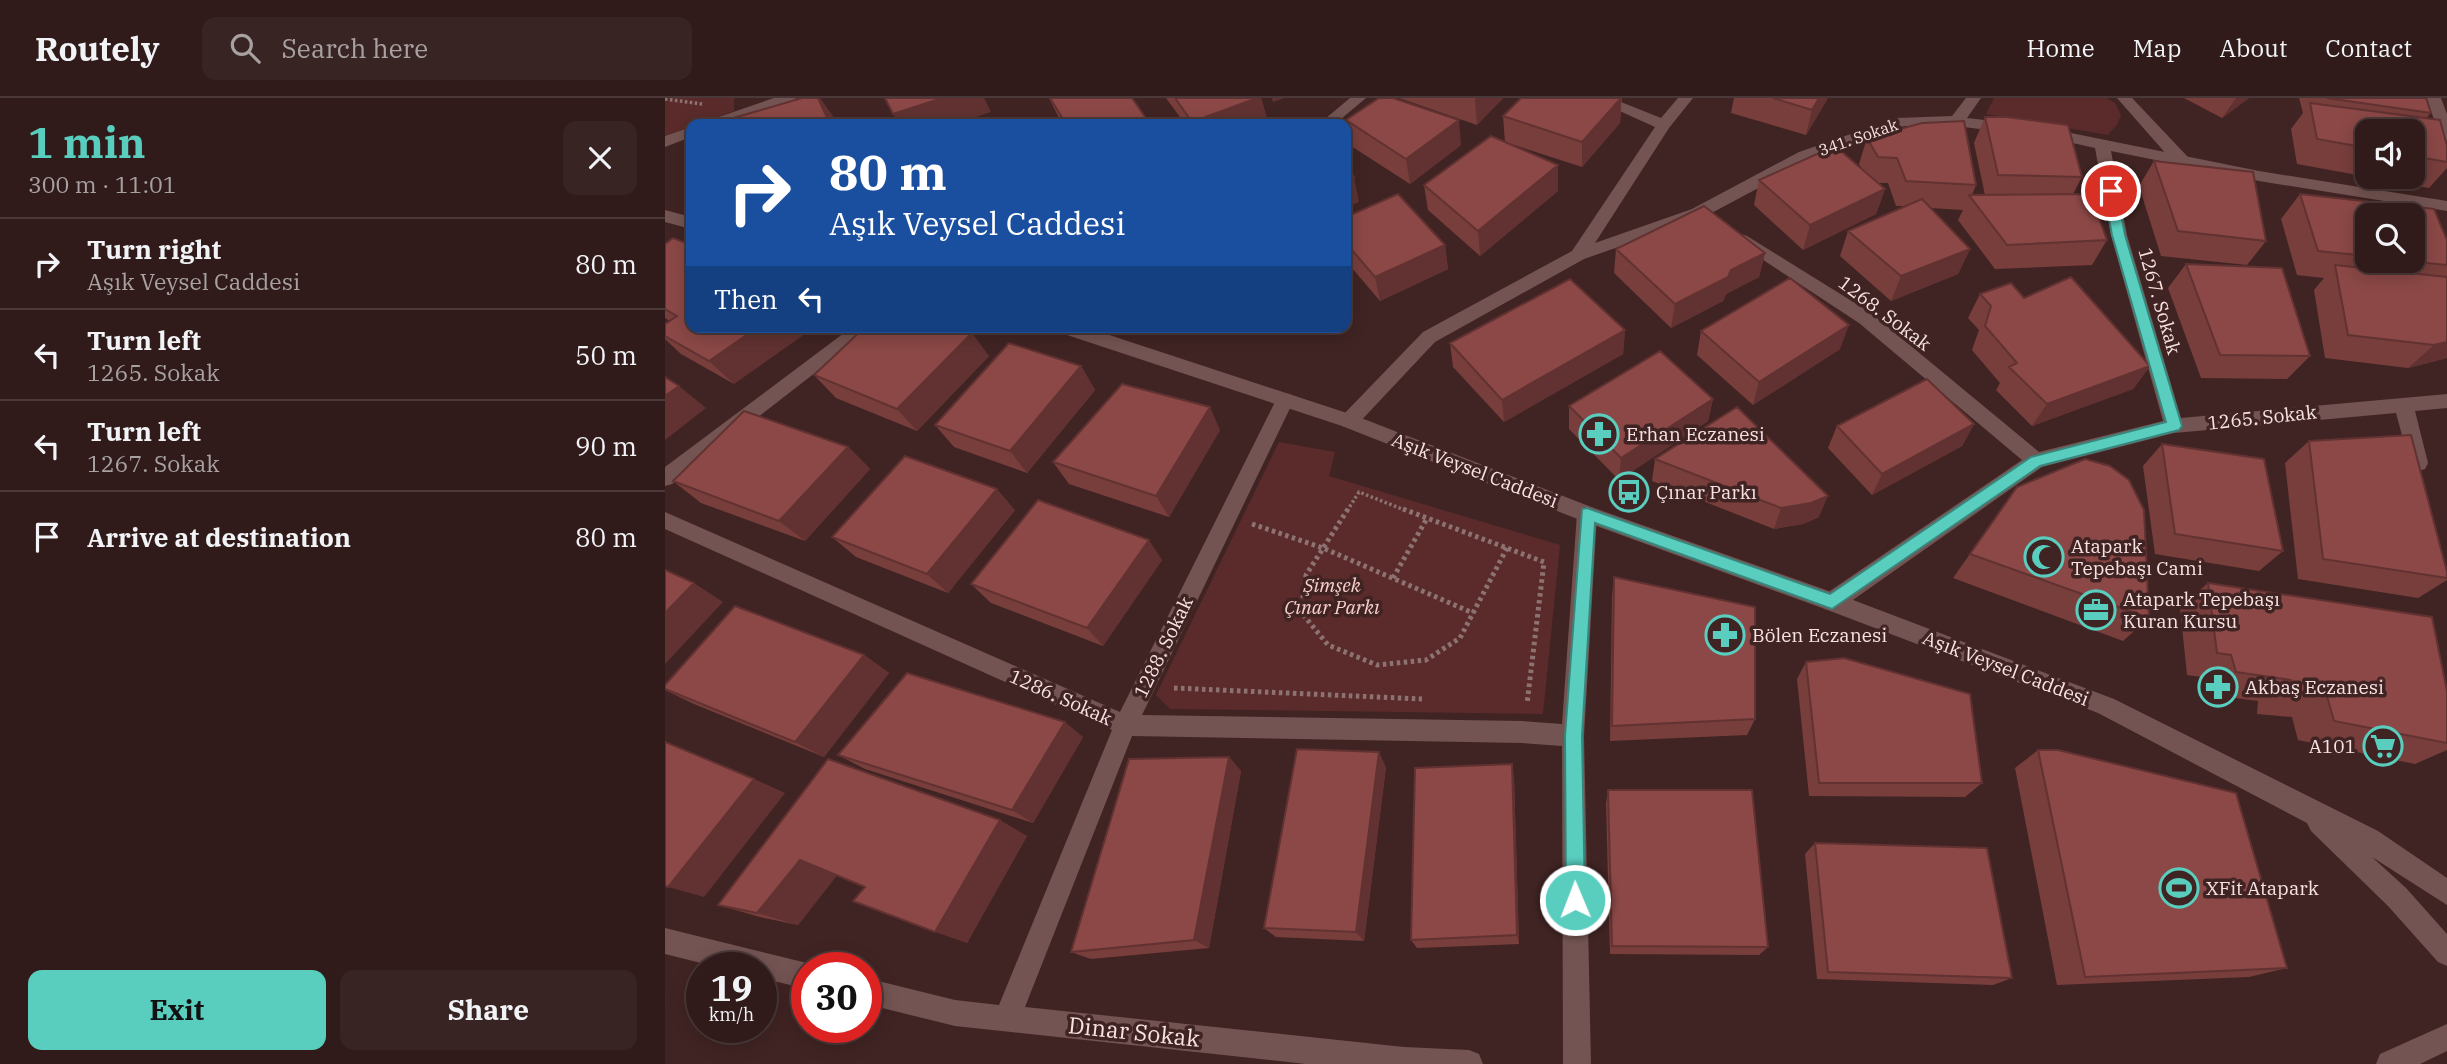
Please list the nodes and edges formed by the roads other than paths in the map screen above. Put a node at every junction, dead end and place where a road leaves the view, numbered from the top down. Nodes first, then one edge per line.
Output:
1 (789, 98) edge
2 (1359, 98) edge
3 (1598, 98) edge
4 (1686, 98) edge
5 (1974, 98) edge
6 (2124, 98) edge
7 (2436, 98) edge
8 (2447, 100) edge
9 (749, 104) edge
10 (721, 119) edge
11 (1332, 119) edge
12 (1956, 121) junction
13 (1664, 125) junction
14 (686, 134) edge
15 (2447, 136) edge
16 (665, 142) edge
17 (2102, 146) junction
18 (2181, 160) junction
19 (2447, 206) edge
20 (1698, 213) junction
21 (665, 216) edge
22 (686, 222) edge
23 (1579, 255) junction
24 (857, 333) edge
25 (1082, 333) edge
26 (1285, 400) junction
27 (2447, 401) edge
28 (2404, 405) junction
29 (1349, 421) junction
30 (2174, 426) junction
31 (2036, 461) junction
32 (665, 478) edge
33 (2423, 483) edge
34 (1587, 514) junction
35 (665, 520) edge
36 (1832, 602) junction
37 (1125, 725) junction
38 (1573, 736) junction
39 (2304, 810) junction
40 (2447, 893) edge
41 (665, 942) edge
42 (2447, 953) edge
43 (791, 972) edge
44 (882, 995) edge
45 (1007, 1018) junction
46 (2447, 1037) edge
47 (1402, 1063) edge
48 (1469, 1064) edge
49 (1577, 1064) edge
50 (2390, 1064) edge

1 - 9 street
2 - 11 street
3 - 13 street
4 - 13 street
5 - 12 street
6 - 18 street
7 - 8 street
7 - 15 street
9 - 10 street
12 - 17 street, 341. Sokak
12 - 20 street, 341. Sokak
13 - 23 street
14 - 16 street
17 - 18 street, 341. Sokak
17 - 30 street, 1267. Sokak
18 - 19 street, 341. Sokak
20 - 23 street, 341. Sokak
20 - 31 street, 1268. Sokak
21 - 22 street
23 - 29 street, 341. Sokak
24 - 32 street
25 - 26 street, Aşık Veysel Caddesi
26 - 29 street, Aşık Veysel Caddesi
26 - 37 street, 1288. Sokak
27 - 28 street, 1265. Sokak
28 - 30 street, 1265. Sokak
28 - 33 street
29 - 34 street, Aşık Veysel Caddesi
30 - 31 street, 1265. Sokak
31 - 36 street, 1265. Sokak
34 - 36 street, Aşık Veysel Caddesi
34 - 38 street
35 - 37 street, 1286. Sokak
36 - 39 street, Aşık Veysel Caddesi
37 - 38 street, 1286. Sokak
37 - 45 street, 1288. Sokak
38 - 49 street
39 - 40 street, Aşık Veysel Caddesi
39 - 42 street, Aşık Veysel Caddesi
41 - 43 street
44 - 45 street, Dinar Sokak
45 - 47 street, Dinar Sokak
46 - 50 street
47 - 48 street, Dinar Sokak

